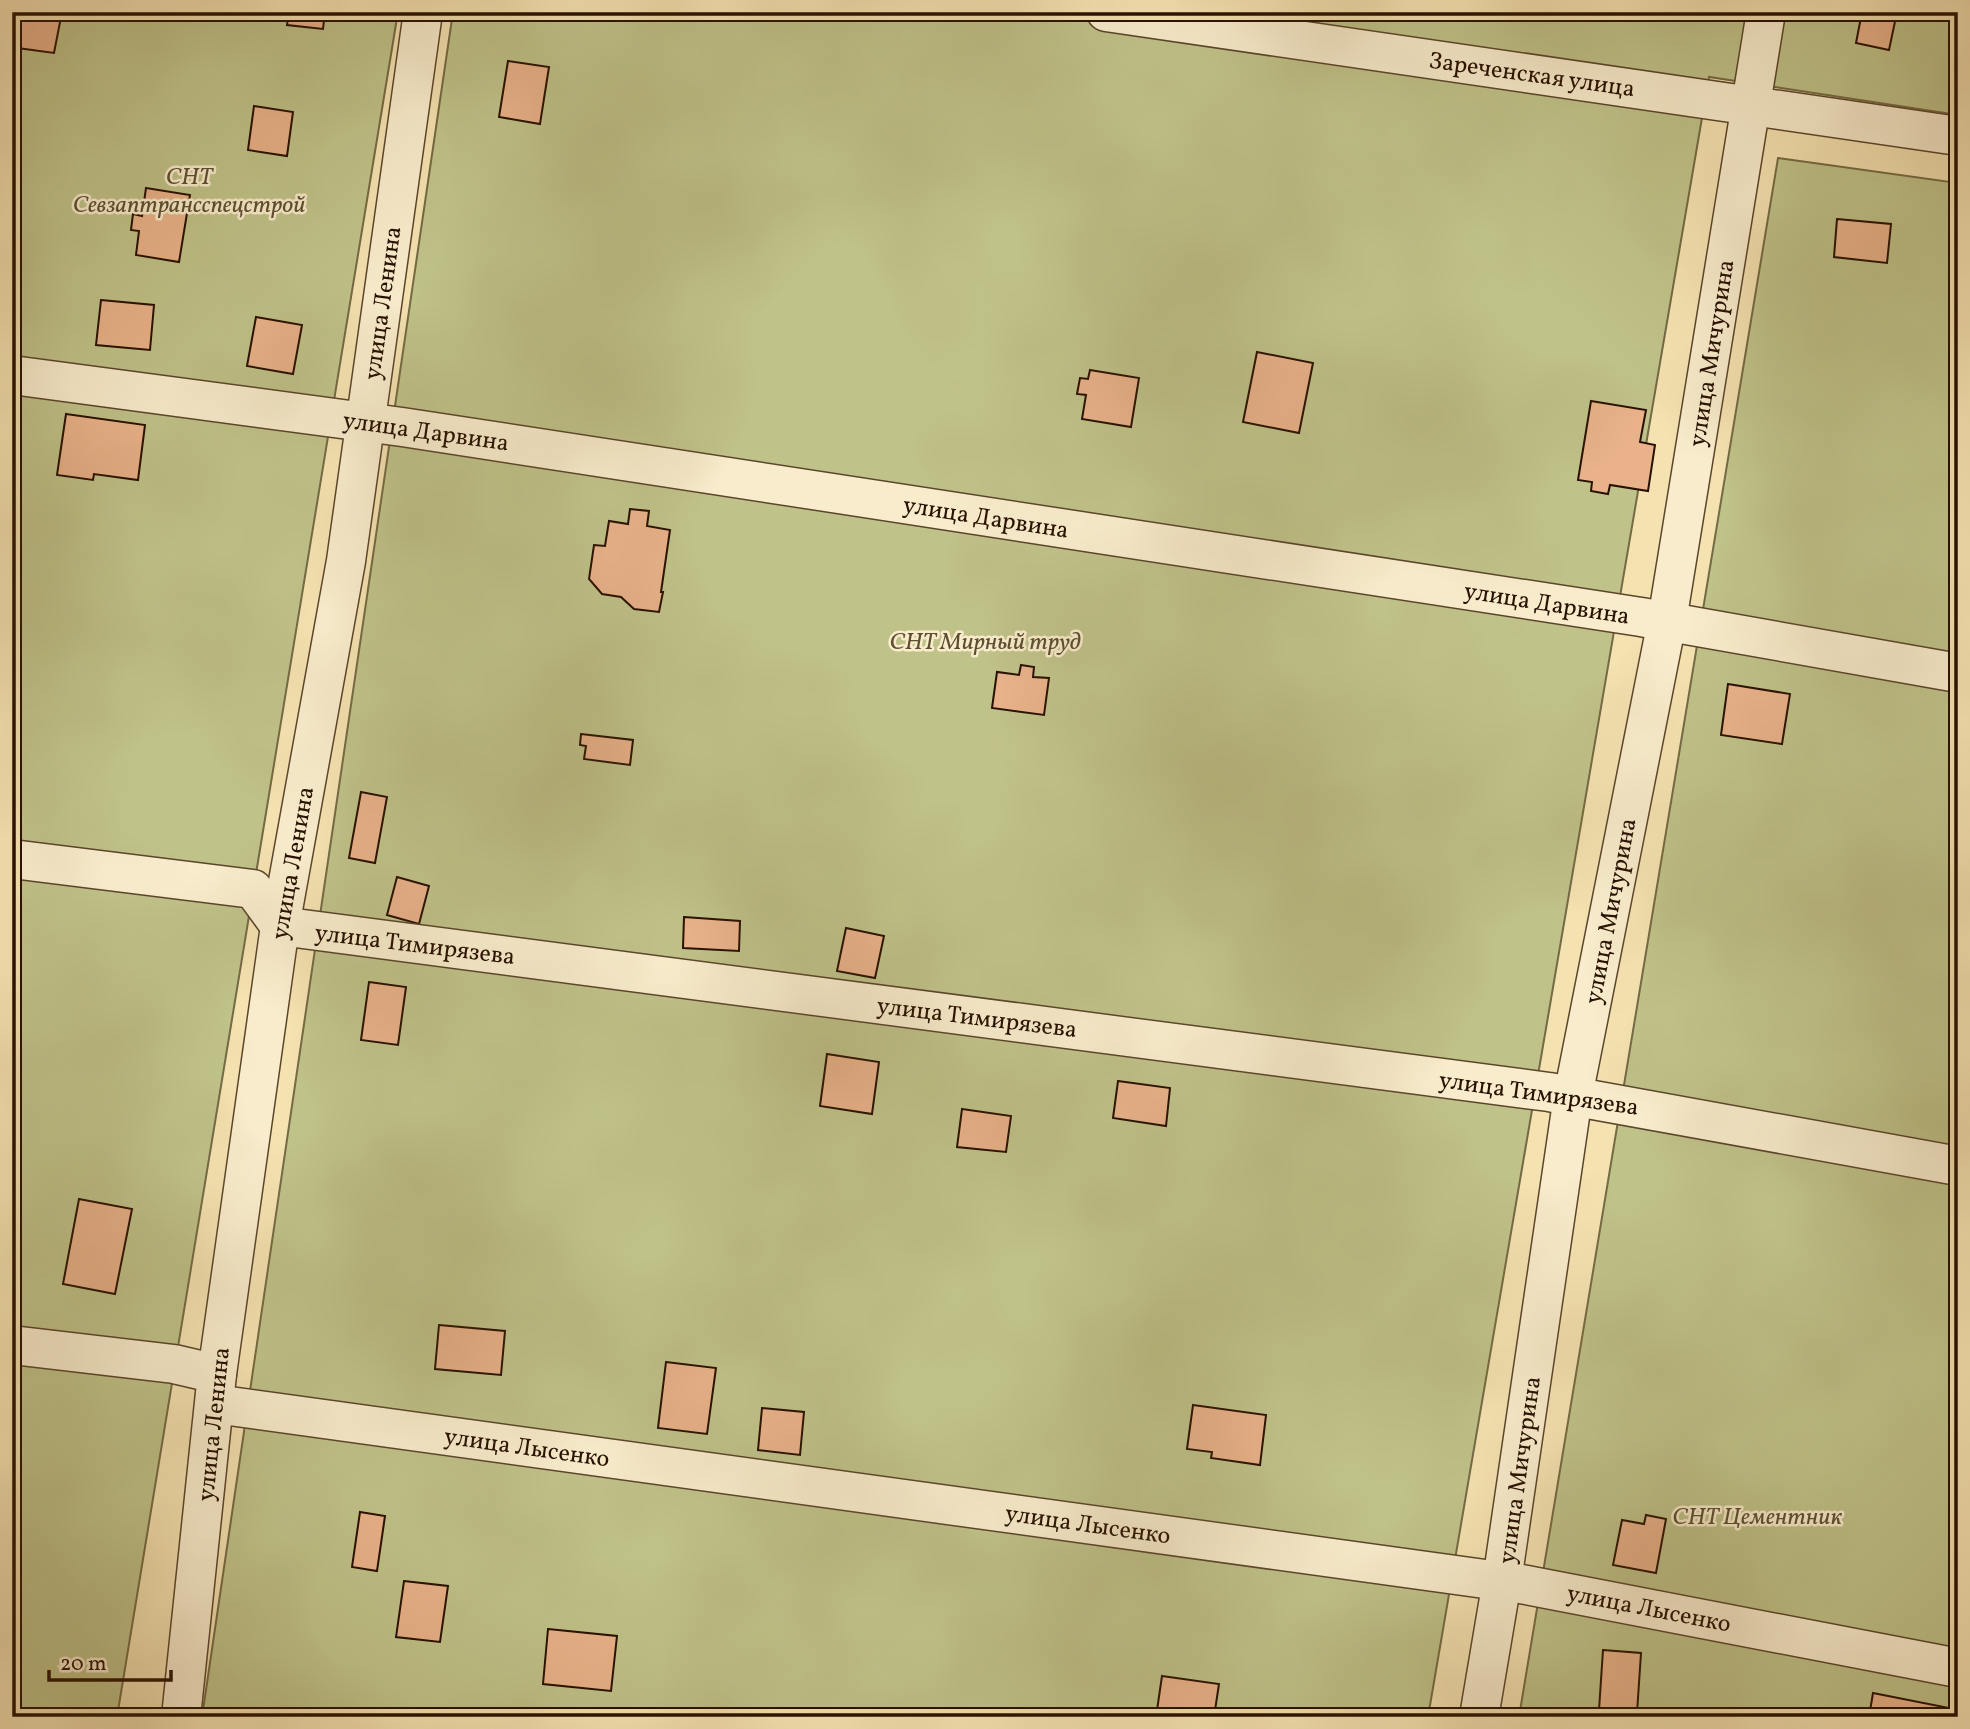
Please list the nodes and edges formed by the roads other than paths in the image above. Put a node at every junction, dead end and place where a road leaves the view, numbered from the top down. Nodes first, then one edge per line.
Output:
1 (423, 12) edge
2 (1106, 12) edge
3 (1766, 12) edge
4 (1751, 106) junction
5 (1958, 136) edge
6 (12, 375) edge
7 (366, 421) junction
8 (1667, 621) junction
9 (1958, 673) edge
10 (12, 859) edge
11 (280, 926) junction
12 (1573, 1096) junction
13 (1958, 1167) edge
14 (12, 1345) edge
15 (216, 1389) junction
16 (1502, 1581) junction
17 (1958, 1668) edge
18 (181, 1717) edge
19 (1479, 1717) edge

1 - 7 street, улица Ленина
2 - 4 street, Зареченская улица
3 - 4 street, улица Мичурина
4 - 5 street, Зареченская улица
4 - 8 street, улица Мичурина
6 - 7 street, улица Дарвина
7 - 8 street, улица Дарвина
7 - 11 street, улица Ленина
8 - 9 street, улица Дарвина
8 - 12 street, улица Мичурина
10 - 11 street, улица Тимирязева
11 - 12 street, улица Тимирязева
11 - 15 street, улица Ленина
12 - 13 street, улица Тимирязева
12 - 16 street, улица Мичурина
14 - 15 street, улица Лысенко
15 - 16 street, улица Лысенко
15 - 18 street, улица Ленина
16 - 17 street, улица Лысенко
16 - 19 street, улица Мичурина

